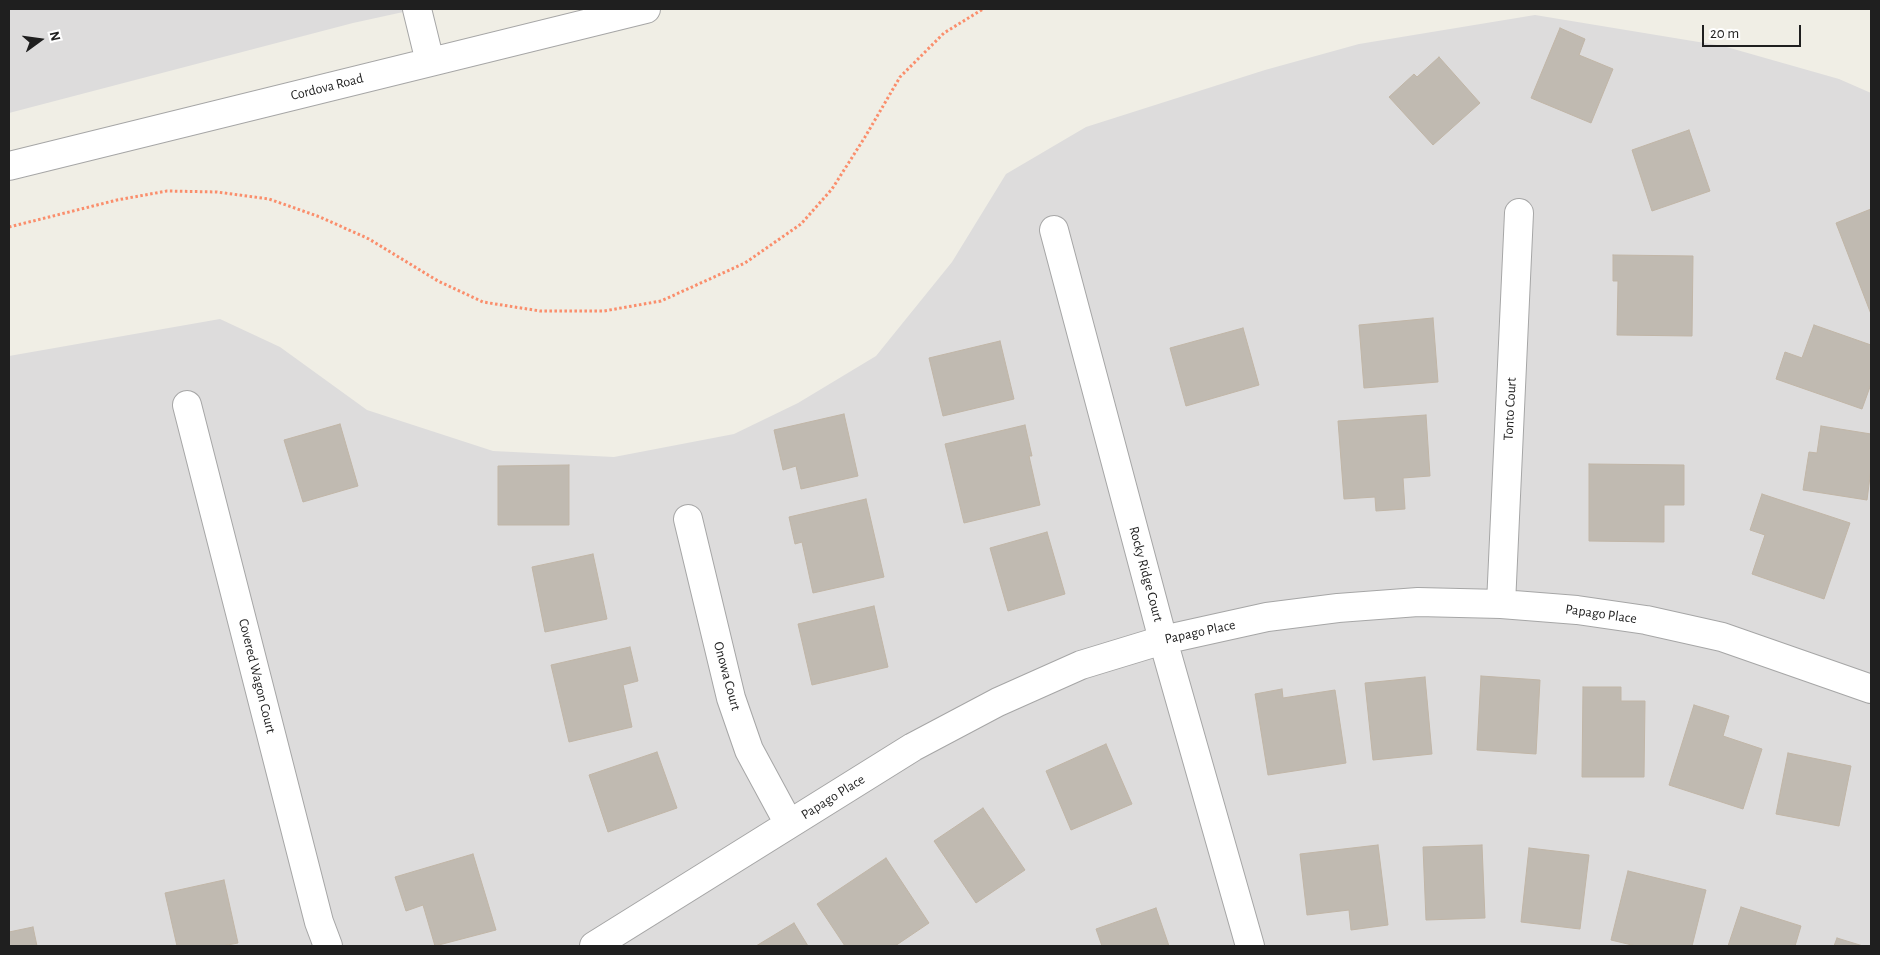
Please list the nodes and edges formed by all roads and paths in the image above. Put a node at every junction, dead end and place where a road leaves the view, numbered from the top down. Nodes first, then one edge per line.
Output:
1 (417, 9) edge
2 (646, 9) edge
3 (983, 9) edge
4 (430, 62) junction
5 (9, 166) edge
6 (1519, 213) dead end
7 (9, 227) edge
8 (1054, 230) dead end
9 (188, 405) dead end
10 (688, 519) dead end
11 (1500, 604) junction
12 (1163, 640) junction
13 (1871, 688) edge
14 (789, 824) junction
15 (624, 938) edge
16 (328, 946) edge
17 (594, 946) edge
18 (1250, 946) edge

1 - 4 street
2 - 4 street, Cordova Road
3 - 7 path
4 - 5 street, Cordova Road
6 - 11 street, Tonto Court
8 - 12 street, Rocky Ridge Court
9 - 16 street, Covered Wagon Court
10 - 14 street, Onowa Court
11 - 12 street, Papago Place
11 - 13 street, Papago Place
12 - 14 street, Papago Place
12 - 18 street, Rocky Ridge Court
14 - 15 street, Papago Place
15 - 17 street, Papago Place

